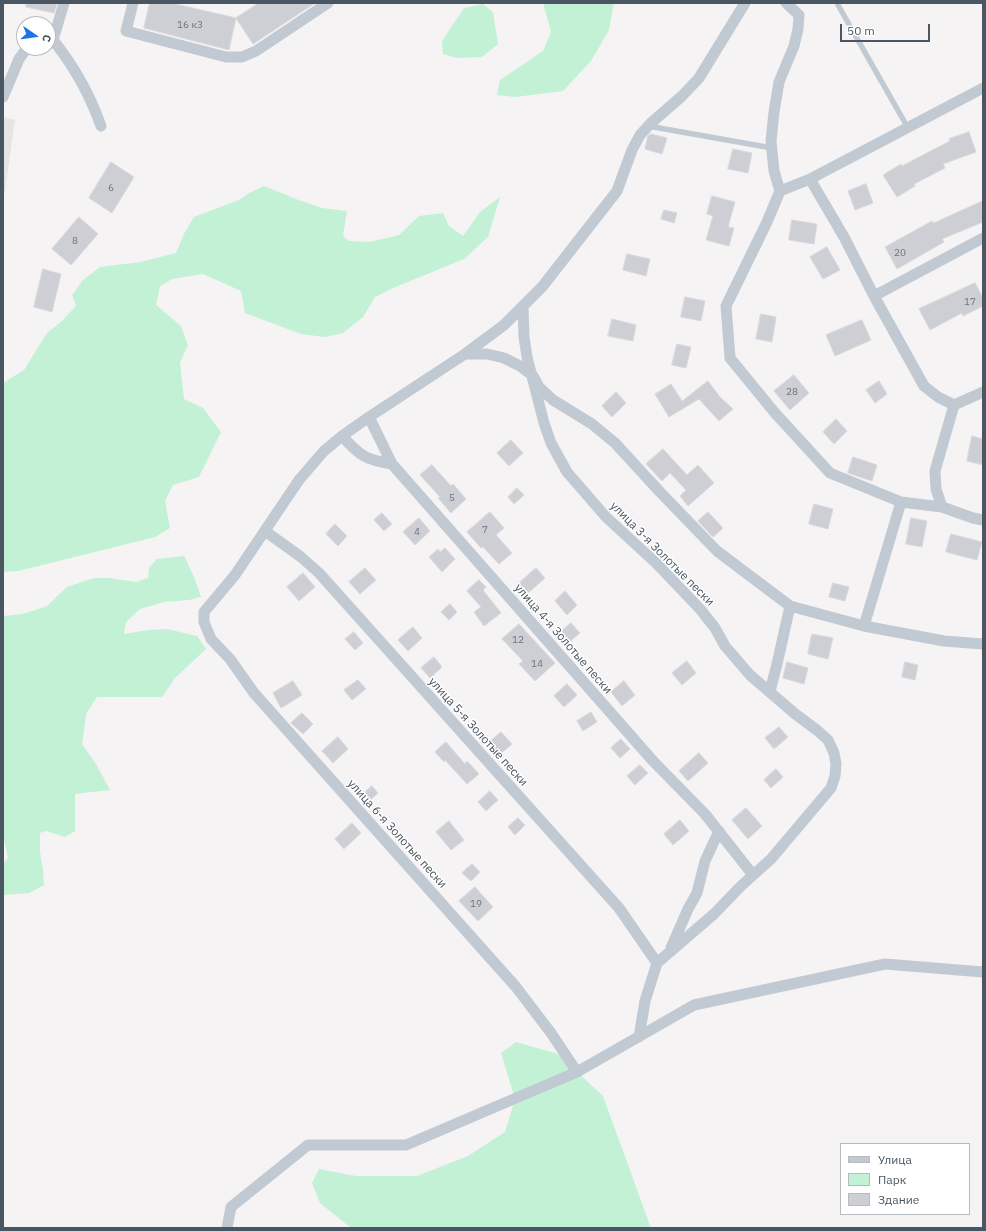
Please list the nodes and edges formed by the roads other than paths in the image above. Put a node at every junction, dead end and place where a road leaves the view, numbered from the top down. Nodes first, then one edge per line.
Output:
1 (64, 3) edge
2 (133, 3) edge
3 (328, 3) edge
4 (745, 3) edge
5 (786, 3) edge
6 (838, 5) dead end
7 (56, 26) edge
8 (56, 45) edge
9 (21, 56) edge
10 (983, 88) edge
11 (3, 97) edge
12 (101, 126) dead end
13 (648, 126) junction
14 (908, 128) junction
15 (772, 148) junction
16 (810, 179) junction
17 (780, 191) junction
18 (983, 238) edge
19 (874, 296) junction
20 (523, 308) junction
21 (466, 354) junction
22 (533, 376) junction
23 (983, 392) edge
24 (954, 404) junction
25 (369, 417) junction
26 (342, 436) junction
27 (392, 464) junction
28 (901, 502) junction
29 (942, 507) junction
30 (983, 520) edge
31 (265, 531) junction
32 (790, 606) junction
33 (864, 626) junction
34 (983, 644) edge
35 (770, 691) junction
36 (718, 831) junction
37 (753, 875) junction
38 (669, 953) junction
39 (657, 963) junction
40 (983, 972) edge
41 (639, 1037) junction
42 (577, 1072) junction
43 (227, 1228) edge

1 - 7 street
2 - 3 street
4 - 13 street
5 - 15 street
6 - 14 lane
8 - 12 street
9 - 11 street
10 - 14 street
13 - 15 lane
13 - 20 street
14 - 16 street
15 - 17 street
16 - 17 street
16 - 19 street
17 - 28 street
18 - 19 street
19 - 24 street
20 - 21 street
20 - 22 street, улица 3-я Золотые пески
21 - 22 street
21 - 25 street
22 - 32 street
22 - 35 street, улица 3-я Золотые пески
23 - 24 street
24 - 29 street
25 - 26 street
25 - 27 street, улица 4-я Золотые пески
26 - 27 street
26 - 31 street
27 - 36 street, улица 4-я Золотые пески
28 - 29 street
28 - 33 street
29 - 30 street
31 - 39 street, улица 5-я Золотые пески
31 - 42 street, улица 6-я Золотые пески
32 - 33 street
32 - 35 street
33 - 34 street
35 - 37 street, улица 3-я Золотые пески
36 - 37 street, улица 4-я Золотые пески
36 - 38 street
37 - 38 street, улица 3-я Золотые пески
38 - 39 street, улица 3-я Золотые пески
39 - 41 street
40 - 41 street
41 - 42 street
42 - 43 street

